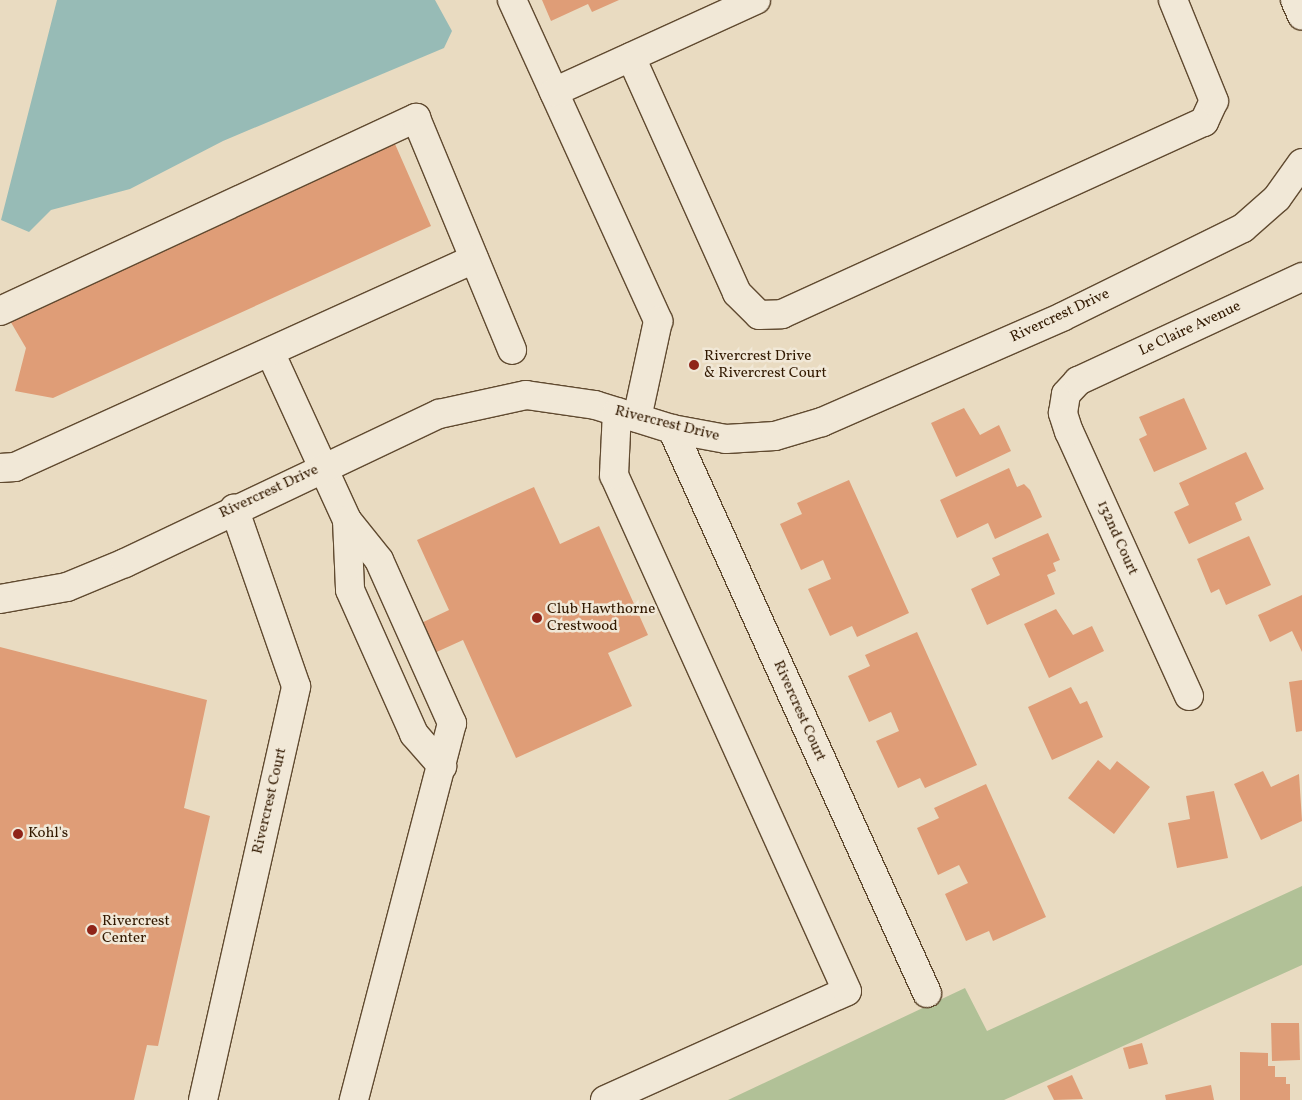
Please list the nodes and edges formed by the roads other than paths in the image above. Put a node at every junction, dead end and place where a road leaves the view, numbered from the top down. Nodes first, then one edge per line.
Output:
1 (512, 0) edge
2 (756, 0) edge
3 (1173, 0) edge
4 (1295, 0) edge
5 (1302, 16) edge
6 (631, 57) junction
7 (554, 92) junction
8 (1302, 162) edge
9 (474, 259) junction
10 (1302, 277) edge
11 (0, 311) edge
12 (512, 350) dead end
13 (271, 354) junction
14 (1078, 381) joint
15 (627, 415) junction
16 (672, 429) junction
17 (324, 467) junction
18 (0, 468) edge
19 (234, 508) junction
20 (347, 520) junction
21 (0, 599) edge
22 (1189, 696) dead end
23 (442, 766) junction
24 (927, 993) dead end
25 (203, 1100) edge
26 (354, 1100) edge
27 (605, 1100) edge

1 - 7 street
2 - 6 street
3 - 6 street
4 - 5 street
6 - 7 street
7 - 15 street
8 - 16 street, Rivercrest Drive
9 - 11 street
9 - 12 street
9 - 13 street
10 - 14 street, Le Claire Avenue
13 - 17 street
13 - 18 street
14 - 22 street, 132nd Court
15 - 16 street, Rivercrest Drive
15 - 17 street, Rivercrest Drive
15 - 27 street
16 - 24 street, Rivercrest Court
17 - 19 street, Rivercrest Drive
17 - 20 street
19 - 21 street, Rivercrest Drive
19 - 25 street, Rivercrest Court
20 - 23 street
20 - 23 street
23 - 26 street

